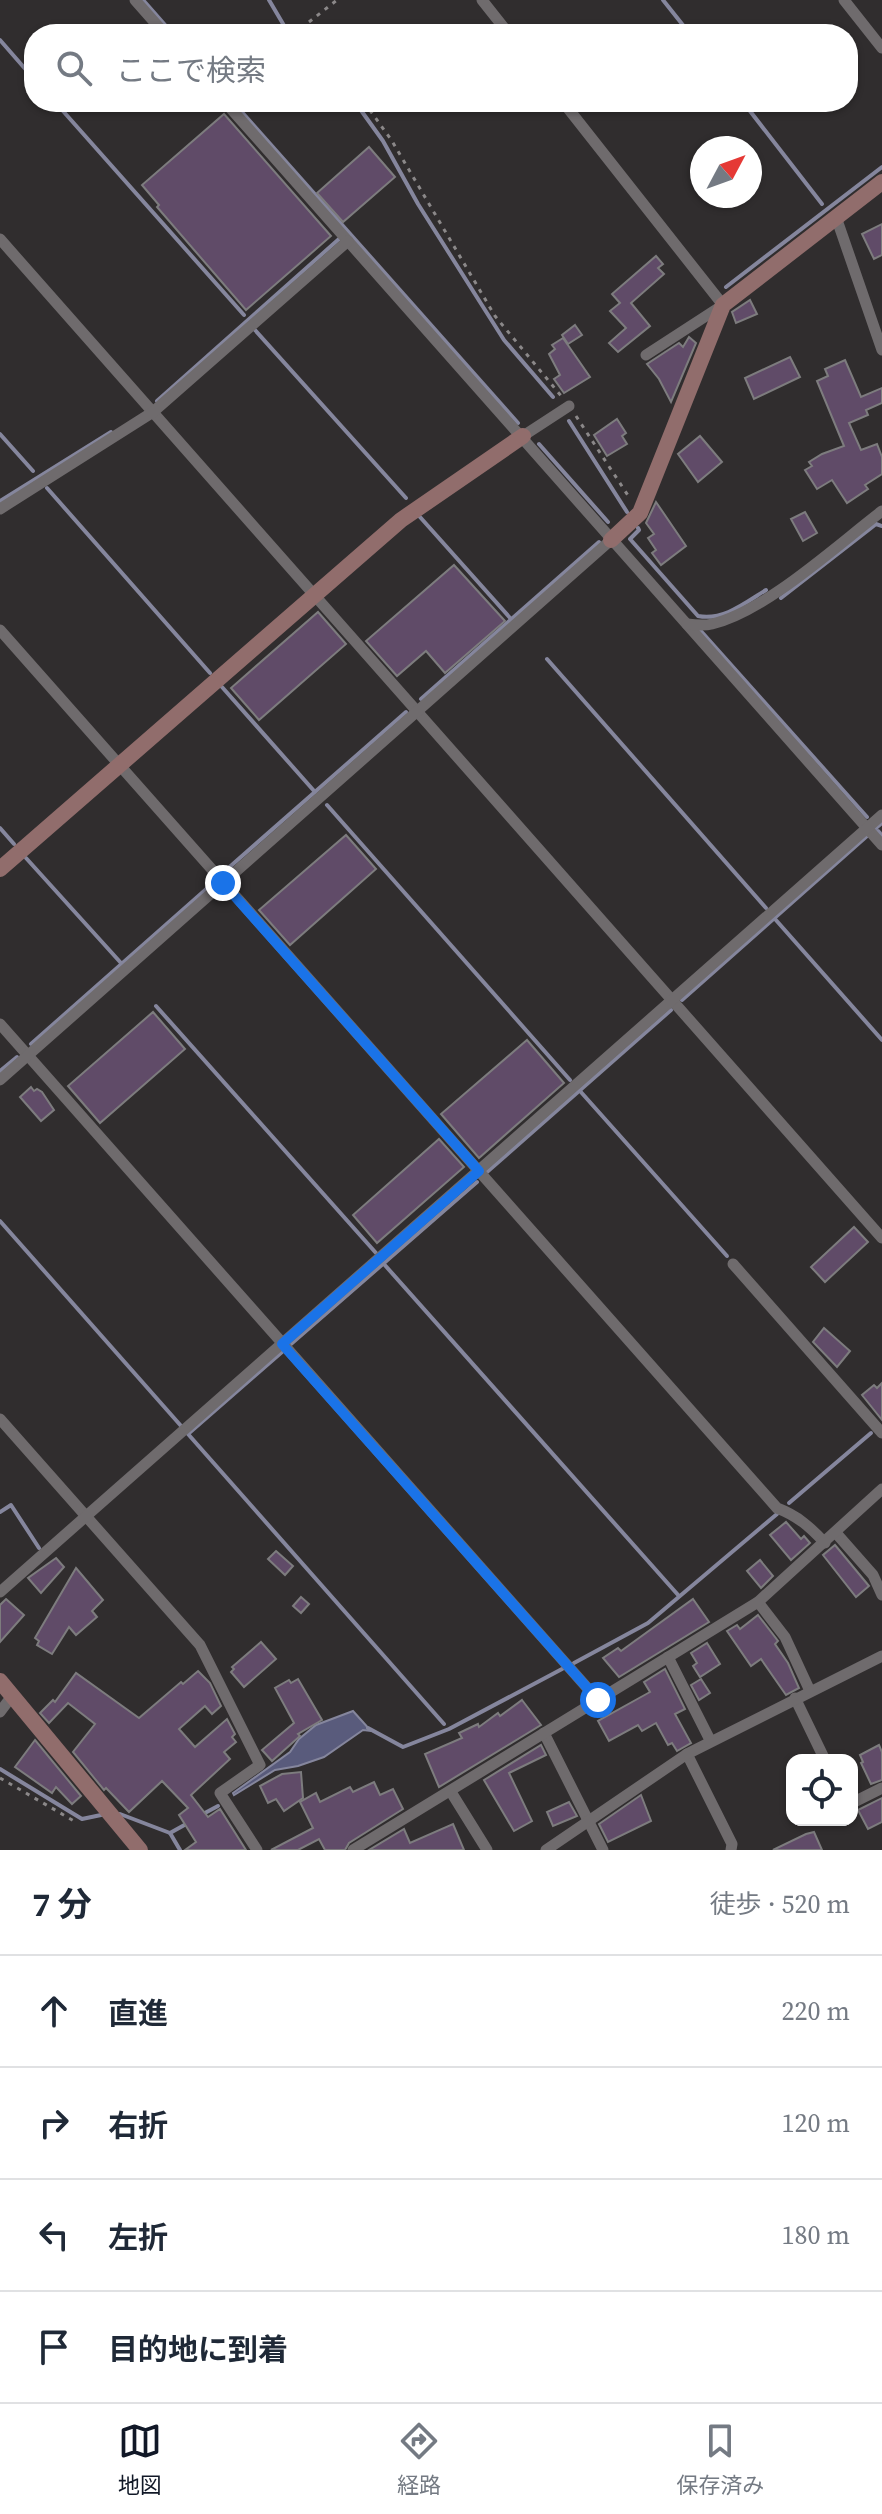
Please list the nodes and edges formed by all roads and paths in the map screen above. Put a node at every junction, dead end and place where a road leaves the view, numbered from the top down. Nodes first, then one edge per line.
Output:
1 (135, 0) edge
2 (337, 0) edge
3 (482, 0) edge
4 (844, 0) edge
5 (156, 24) edge
6 (306, 24) edge
7 (501, 24) edge
8 (882, 48) edge
9 (234, 112) edge
10 (371, 112) edge
11 (571, 112) edge
12 (882, 182) edge
13 (836, 217) junction
14 (0, 239) edge
15 (348, 241) junction
16 (723, 305) junction
17 (882, 350) edge
18 (646, 355) dead end
19 (569, 406) junction
20 (153, 412) junction
21 (523, 436) junction
22 (0, 509) edge
23 (882, 512) edge
24 (640, 513) junction
25 (611, 540) junction
26 (315, 595) junction
27 (687, 624) junction
28 (0, 630) edge
29 (418, 711) junction
30 (119, 766) junction
31 (882, 815) edge
32 (867, 828) junction
33 (882, 845) edge
34 (0, 869) edge
35 (223, 883) junction
36 (672, 999) junction
37 (0, 1024) edge
38 (28, 1056) junction
39 (0, 1080) edge
40 (479, 1171) junction
41 (882, 1238) edge
42 (733, 1264) dead end
43 (282, 1344) junction
44 (0, 1419) edge
45 (882, 1433) edge
46 (882, 1489) edge
47 (86, 1516) junction
48 (836, 1533) junction
49 (825, 1543) junction
50 (0, 1592) edge
51 (882, 1595) edge
52 (758, 1602) junction
53 (882, 1656) edge
54 (668, 1657) junction
55 (0, 1681) edge
56 (810, 1691) junction
57 (12, 1696) junction
58 (795, 1698) junction
59 (598, 1700) junction
60 (0, 1712) edge
61 (544, 1733) junction
62 (710, 1740) junction
63 (687, 1754) junction
64 (822, 1754) edge
65 (0, 1778) edge
66 (882, 1788) edge
67 (451, 1792) junction
68 (858, 1800) edge
69 (74, 1821) dead end
70 (588, 1821) junction
71 (140, 1850) edge
72 (257, 1850) edge
73 (353, 1850) edge
74 (487, 1850) edge
75 (546, 1850) edge
76 (603, 1850) edge
77 (731, 1850) edge

1 - 5 street
2 - 6 path
3 - 7 street
4 - 8 street
9 - 15 street
10 - 19 path
11 - 16 street
12 - 13 street
13 - 16 street
13 - 17 street
14 - 20 street
15 - 20 street
15 - 21 street
16 - 18 street
16 - 24 street
19 - 21 street
19 - 24 path
20 - 22 street
20 - 26 street
21 - 25 street
21 - 26 street
23 - 27 street
24 - 25 street
25 - 27 street
25 - 29 street
26 - 29 street
26 - 30 street
27 - 32 street
28 - 30 street
29 - 35 street
29 - 36 street
30 - 34 street
30 - 35 street
31 - 32 street
32 - 33 street
32 - 36 street
35 - 38 street
35 - 40 street
36 - 40 street
36 - 41 street
37 - 38 street
38 - 39 street
38 - 43 street
40 - 43 street
40 - 49 street
42 - 45 street
43 - 47 street
43 - 59 street
44 - 47 street
46 - 48 street
47 - 50 street
47 - 72 street
48 - 49 street
48 - 51 street
49 - 52 street
52 - 54 street
52 - 56 street
53 - 56 street
54 - 59 street
54 - 62 street
55 - 57 street
56 - 58 street
57 - 60 street
57 - 71 street
58 - 62 street
58 - 64 street
59 - 61 street
61 - 67 street
61 - 70 street
62 - 63 street
63 - 70 street
63 - 77 street
65 - 69 path
66 - 68 street
67 - 73 street
67 - 74 street
70 - 75 street
70 - 76 street

